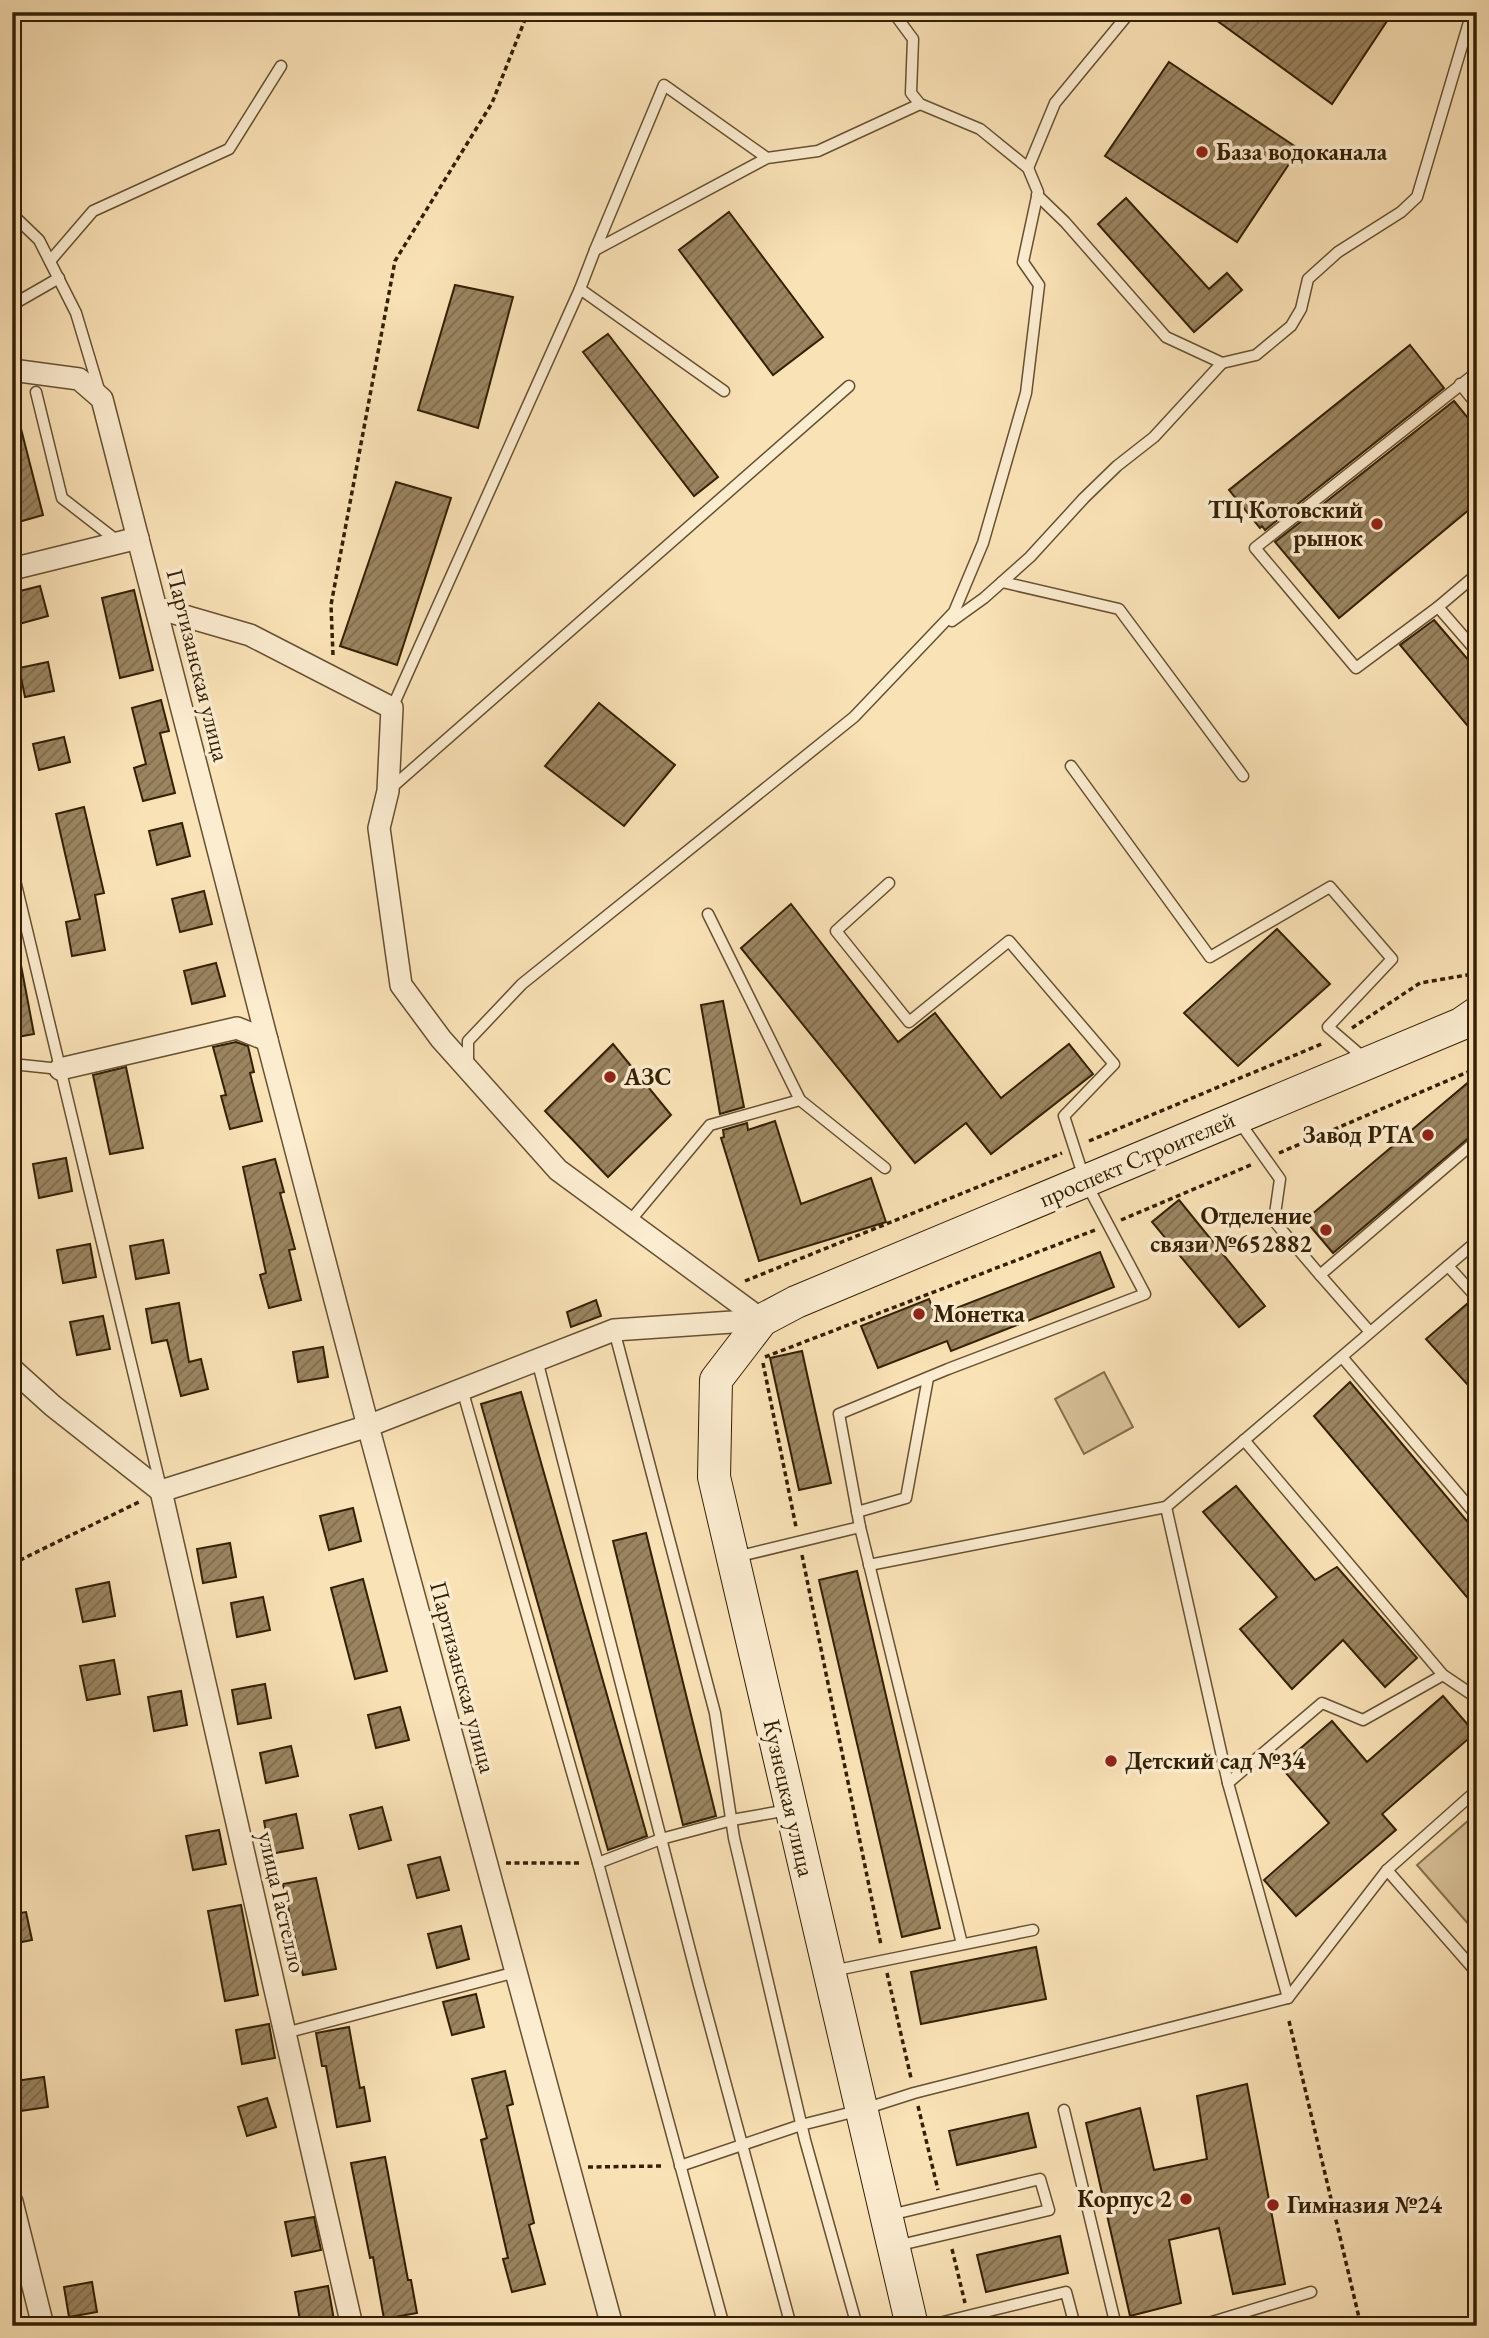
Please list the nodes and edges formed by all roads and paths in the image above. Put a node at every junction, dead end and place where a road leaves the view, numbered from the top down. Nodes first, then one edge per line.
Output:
1 (528, 12) edge
2 (892, 12) edge
3 (1129, 12) edge
4 (1472, 12) edge
5 (281, 65) dead end
6 (920, 104) junction
7 (766, 158) junction
8 (1028, 168) junction
9 (1037, 195) junction
10 (13, 212) edge
11 (595, 250) junction
12 (50, 261) junction
13 (58, 278) junction
14 (580, 289) junction
15 (12, 305) edge
16 (1222, 363) junction
17 (12, 370) edge
18 (1477, 372) edge
19 (1460, 384) junction
20 (849, 386) dead end
21 (724, 391) dead end
22 (36, 392) dead end
23 (102, 399) junction
24 (1477, 405) edge
25 (129, 540) junction
26 (12, 569) edge
27 (1477, 573) edge
28 (1002, 582) junction
29 (1438, 607) junction
30 (157, 608) junction
31 (933, 634) junction
32 (1477, 652) edge
33 (333, 678) junction
34 (392, 708) junction
35 (1071, 766) dead end
36 (1243, 776) dead end
37 (388, 791) junction
38 (12, 868) edge
39 (889, 883) dead end
40 (708, 914) dead end
41 (1477, 968) edge
42 (1477, 1013) edge
43 (1339, 1036) junction
44 (267, 1040) junction
45 (1369, 1062) junction
46 (12, 1064) edge
47 (1477, 1068) edge
48 (60, 1069) junction
49 (468, 1069) junction
50 (800, 1100) junction
51 (1237, 1118) junction
52 (1477, 1139) edge
53 (1075, 1148) junction
54 (1265, 1159) junction
55 (885, 1168) dead end
56 (1086, 1181) junction
57 (630, 1221) junction
58 (1109, 1225) junction
59 (1477, 1241) edge
60 (1448, 1266) junction
61 (1320, 1275) junction
62 (722, 1290) junction
63 (1477, 1298) edge
64 (796, 1302) joint
65 (762, 1320) junction
66 (614, 1330) junction
67 (1370, 1332) junction
68 (1342, 1357) junction
69 (537, 1360) junction
70 (12, 1369) edge
71 (928, 1378) junction
72 (462, 1390) junction
73 (368, 1426) junction
74 (1244, 1440) junction
75 (162, 1491) junction
76 (1166, 1507) junction
77 (857, 1512) junction
78 (1477, 1516) edge
79 (860, 1527) junction
80 (799, 1542) junction
81 (733, 1558) junction
82 (12, 1564) edge
83 (869, 1565) junction
84 (1443, 1675) junction
85 (1477, 1698) edge
86 (1228, 1783) junction
87 (1477, 1790) edge
88 (791, 1809) junction
89 (732, 1820) junction
90 (661, 1839) junction
91 (486, 1863) junction
92 (598, 1863) junction
93 (1387, 1870) junction
94 (1034, 1930) dead end
95 (962, 1944) junction
96 (884, 1961) junction
97 (516, 1972) junction
98 (829, 1972) junction
99 (1477, 1973) edge
100 (1288, 1998) junction
101 (1289, 2021) dead end
102 (285, 2033) junction
103 (914, 2093) junction
104 (861, 2110) junction
105 (1064, 2110) dead end
106 (801, 2125) junction
107 (742, 2144) junction
108 (569, 2166) junction
109 (680, 2166) junction
110 (12, 2202) edge
111 (941, 2203) junction
112 (886, 2216) junction
113 (948, 2234) junction
114 (893, 2247) junction
115 (1311, 2292) dead end
116 (968, 2316) junction
117 (43, 2326) edge
118 (352, 2326) edge
119 (612, 2326) edge
120 (724, 2326) edge
121 (791, 2326) edge
122 (857, 2326) edge
123 (912, 2326) edge
124 (927, 2326) edge
125 (1075, 2326) edge
126 (1116, 2326) edge
127 (1199, 2326) edge
128 (1362, 2326) edge

1 - 33 path
2 - 6 lane
3 - 8 lane
4 - 16 lane
5 - 12 lane
6 - 7 lane
6 - 8 lane
7 - 11 lane
7 - 11 lane
8 - 9 lane
9 - 16 lane
9 - 31 lane
10 - 12 lane
11 - 14 lane
12 - 13 lane
13 - 15 lane
13 - 23 lane
14 - 21 lane
14 - 34 lane
16 - 28 lane
17 - 23 street
18 - 19 lane
19 - 24 lane
19 - 29 lane
20 - 37 lane
22 - 25 lane
23 - 25 street, Партизанская улица
25 - 26 street
25 - 30 street, Партизанская улица
27 - 29 lane
28 - 31 lane
28 - 36 lane
29 - 32 lane
30 - 33 street
30 - 44 street, Партизанская улица
31 - 49 lane
33 - 34 street
34 - 37 street
35 - 43 lane
37 - 49 street
38 - 48 lane
39 - 53 lane
40 - 50 lane
41 - 43 path
42 - 45 main road, проспект Строителей
43 - 45 lane
43 - 53 path
44 - 48 street
44 - 73 street, Партизанская улица
45 - 51 main road, проспект Строителей
46 - 48 lane
47 - 54 path
48 - 75 lane
49 - 57 street
50 - 55 lane
50 - 57 lane
51 - 54 lane
51 - 56 main road, проспект Строителей
52 - 61 lane
53 - 56 lane
53 - 62 path
54 - 58 path
54 - 61 lane
56 - 58 lane
56 - 64 main road, проспект Строителей
57 - 62 street
58 - 71 lane
58 - 80 path
59 - 60 lane
60 - 63 lane
60 - 67 lane
61 - 67 lane
62 - 65 street
64 - 65 main road, Кузнецкая улица
65 - 66 street
65 - 81 main road, Кузнецкая улица
66 - 69 street
66 - 89 lane
67 - 68 lane
68 - 74 lane
68 - 78 lane
69 - 72 street
69 - 90 lane
70 - 75 street
71 - 77 lane
71 - 77 lane
72 - 73 street
72 - 92 lane
73 - 75 street
73 - 91 street, Партизанская улица
74 - 76 lane
74 - 84 lane
75 - 82 path
75 - 102 street, улица Гастелло
76 - 83 lane
76 - 86 lane
77 - 79 lane
79 - 80 lane
79 - 83 lane
80 - 81 lane
80 - 96 path
81 - 88 main road, Кузнецкая улица
83 - 95 lane
84 - 85 lane
84 - 86 lane
86 - 100 lane
87 - 93 lane
88 - 89 lane
88 - 98 main road, Кузнецкая улица
89 - 90 lane
89 - 106 lane
90 - 92 lane
90 - 107 lane
91 - 92 path
91 - 97 street, Партизанская улица
92 - 109 lane
93 - 99 lane
93 - 100 lane
94 - 95 lane
95 - 96 lane
96 - 98 lane
96 - 103 path
97 - 102 lane
97 - 108 street, Партизанская улица
98 - 104 main road, Кузнецкая улица
100 - 103 lane
101 - 128 path
102 - 118 street, улица Гастелло
103 - 104 lane
103 - 111 path
104 - 106 lane
104 - 112 main road, Кузнецкая улица
105 - 126 lane
106 - 107 lane
106 - 122 lane
107 - 109 lane
107 - 121 lane
108 - 109 path
108 - 119 street, Партизанская улица
109 - 120 lane
110 - 117 street
111 - 112 lane
111 - 113 lane
112 - 114 main road, Кузнецкая улица
113 - 114 lane
113 - 116 path
114 - 123 main road, Кузнецкая улица
115 - 127 lane
116 - 124 lane
116 - 125 lane

